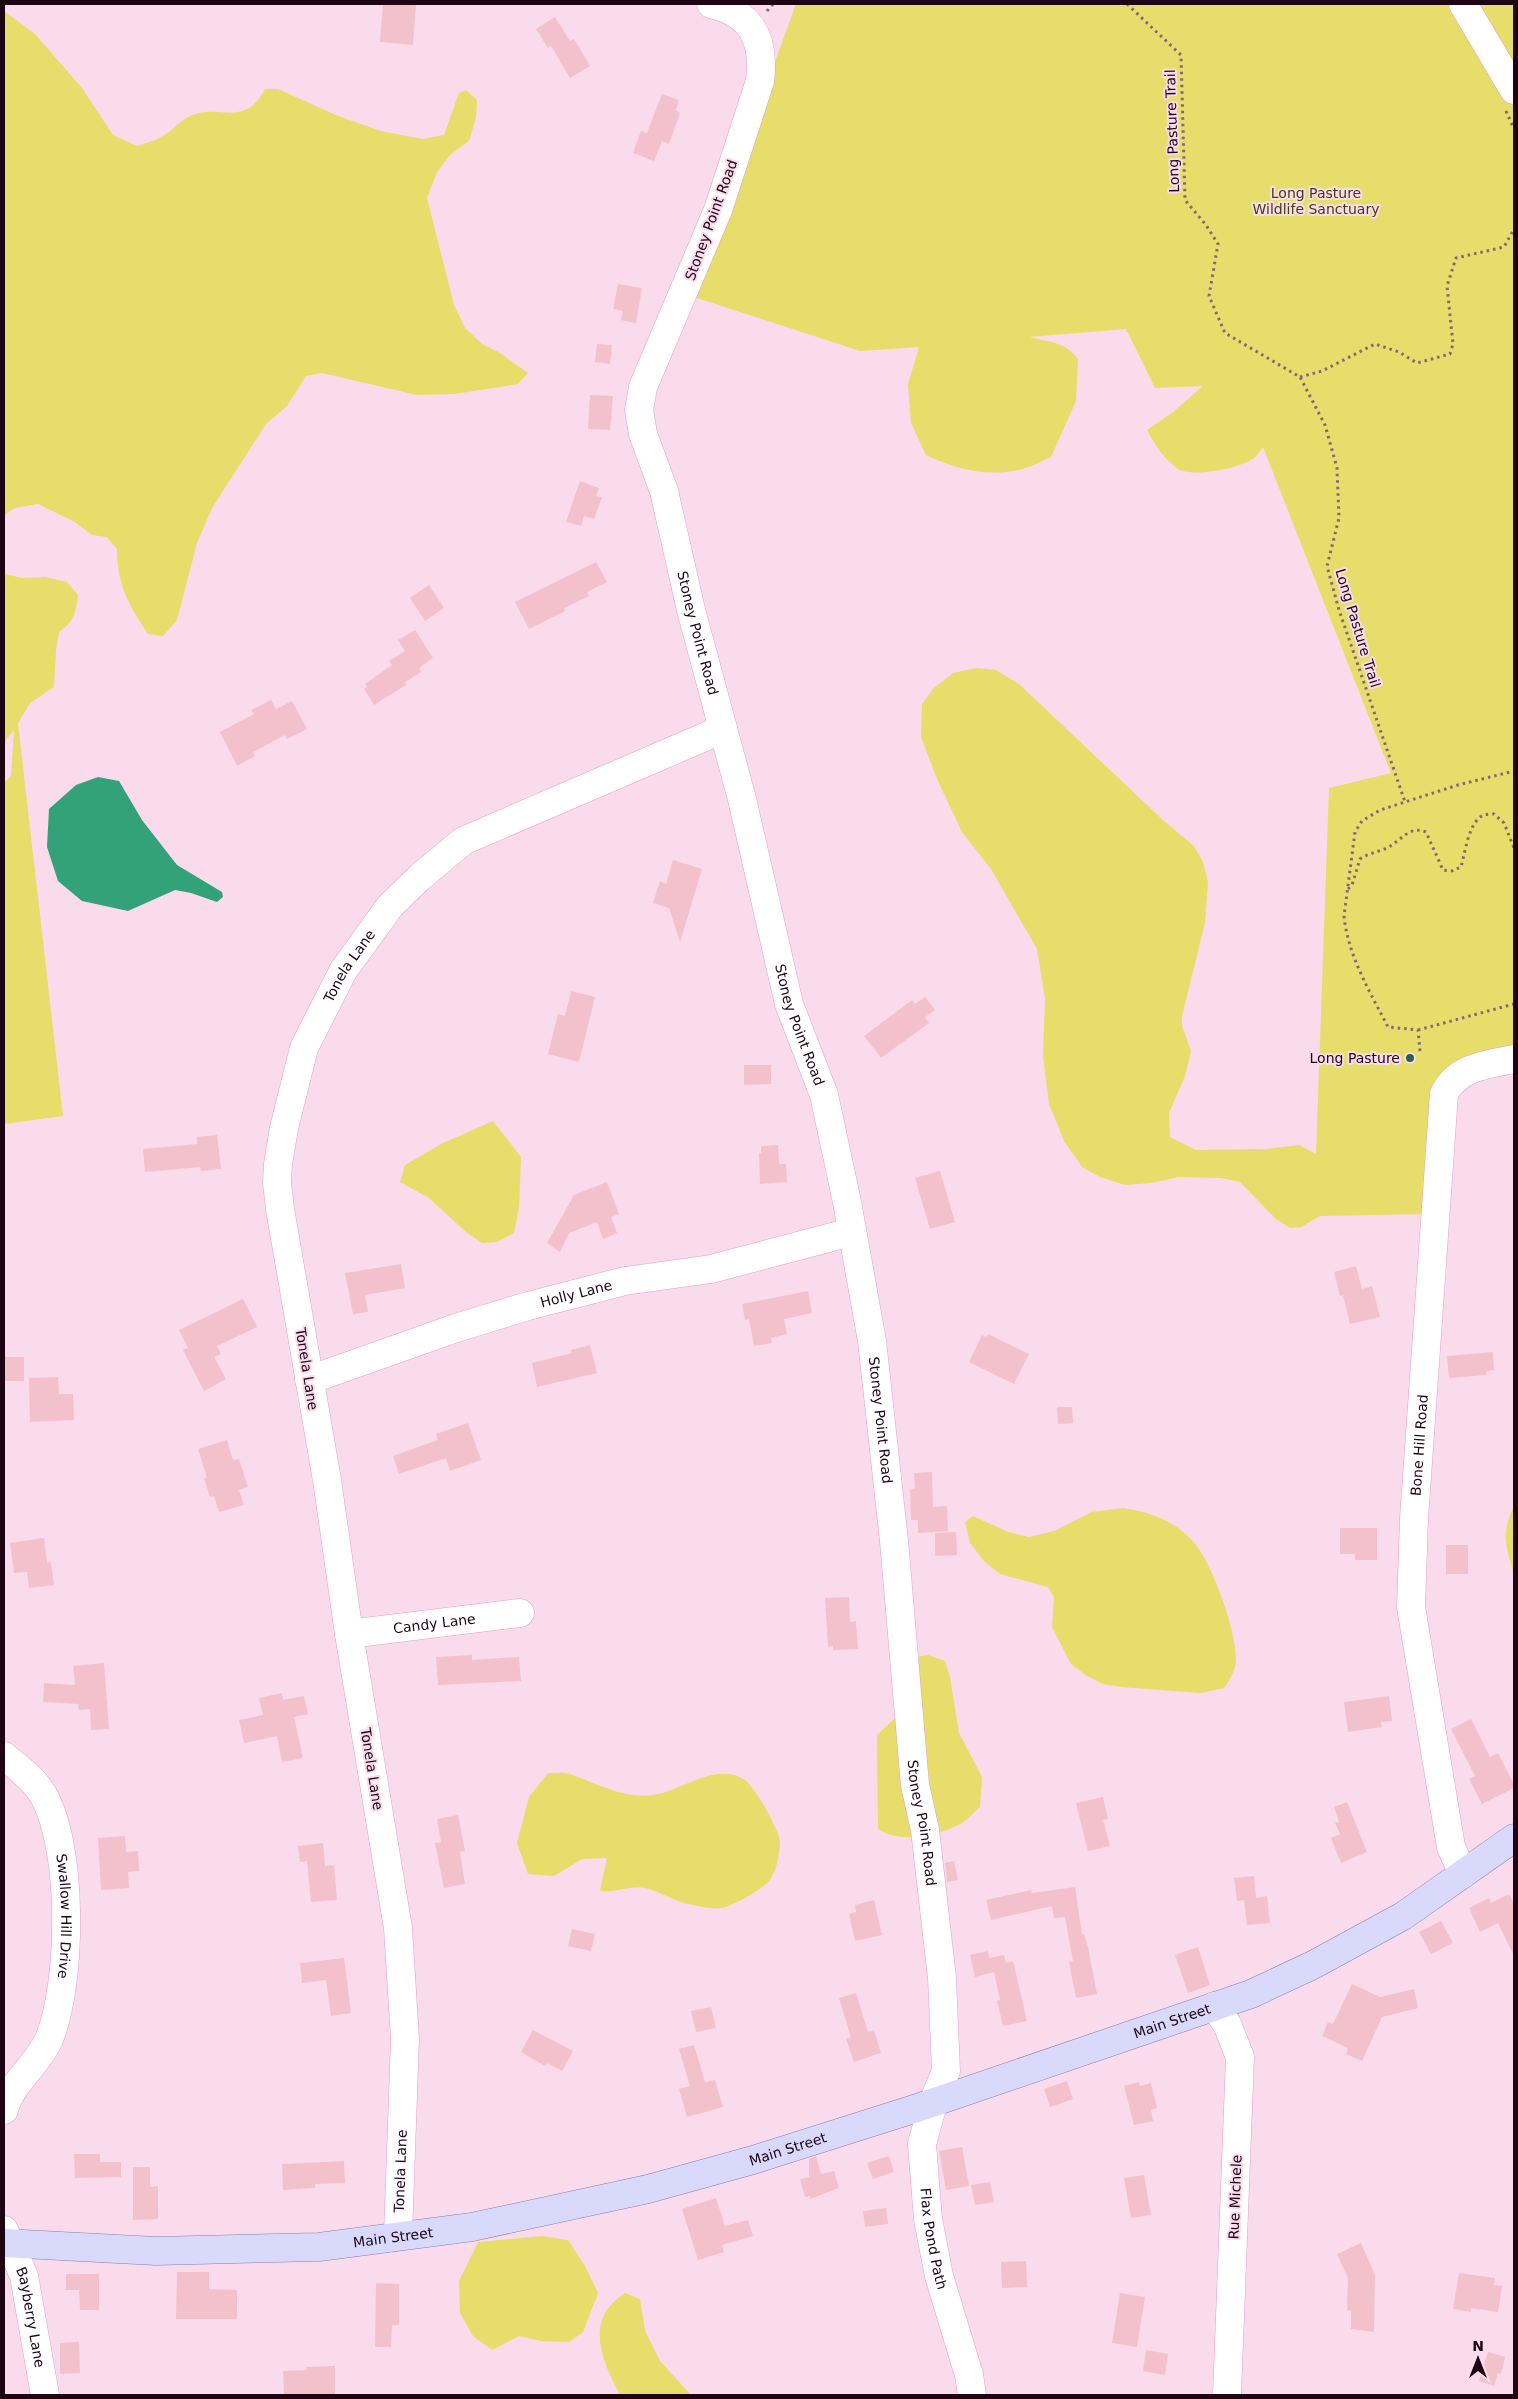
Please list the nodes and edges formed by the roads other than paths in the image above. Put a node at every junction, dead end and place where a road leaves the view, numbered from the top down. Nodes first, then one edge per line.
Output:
1 (711, 4) edge
2 (1463, 4) edge
3 (1514, 90) edge
4 (723, 728) junction
5 (1514, 1059) edge
6 (851, 1232) junction
7 (309, 1380) junction
8 (520, 1613) dead end
9 (349, 1634) junction
10 (4, 1756) edge
11 (1514, 1838) edge
12 (1463, 1874) junction
13 (1214, 2006) junction
14 (934, 2100) junction
15 (4, 2110) edge
16 (398, 2235) junction
17 (6, 2239) edge
18 (970, 2385) edge
19 (45, 2395) edge
20 (1228, 2395) edge

1 - 4 street, Stoney Point Road
2 - 3 street
4 - 6 street, Stoney Point Road
4 - 7 street, Tonela Lane
5 - 12 street, Bone Hill Road
6 - 7 street, Holly Lane
6 - 14 street, Stoney Point Road
7 - 9 street, Tonela Lane
8 - 9 street, Candy Lane
9 - 16 street, Tonela Lane
10 - 15 street, Swallow Hill Drive
11 - 12 main road, Main Street
12 - 13 main road, Main Street
13 - 14 main road, Main Street
13 - 20 street, Rue Michele
14 - 16 main road, Main Street
14 - 18 street, Flax Pond Path
16 - 17 main road, Main Street
17 - 19 street, Bayberry Lane

